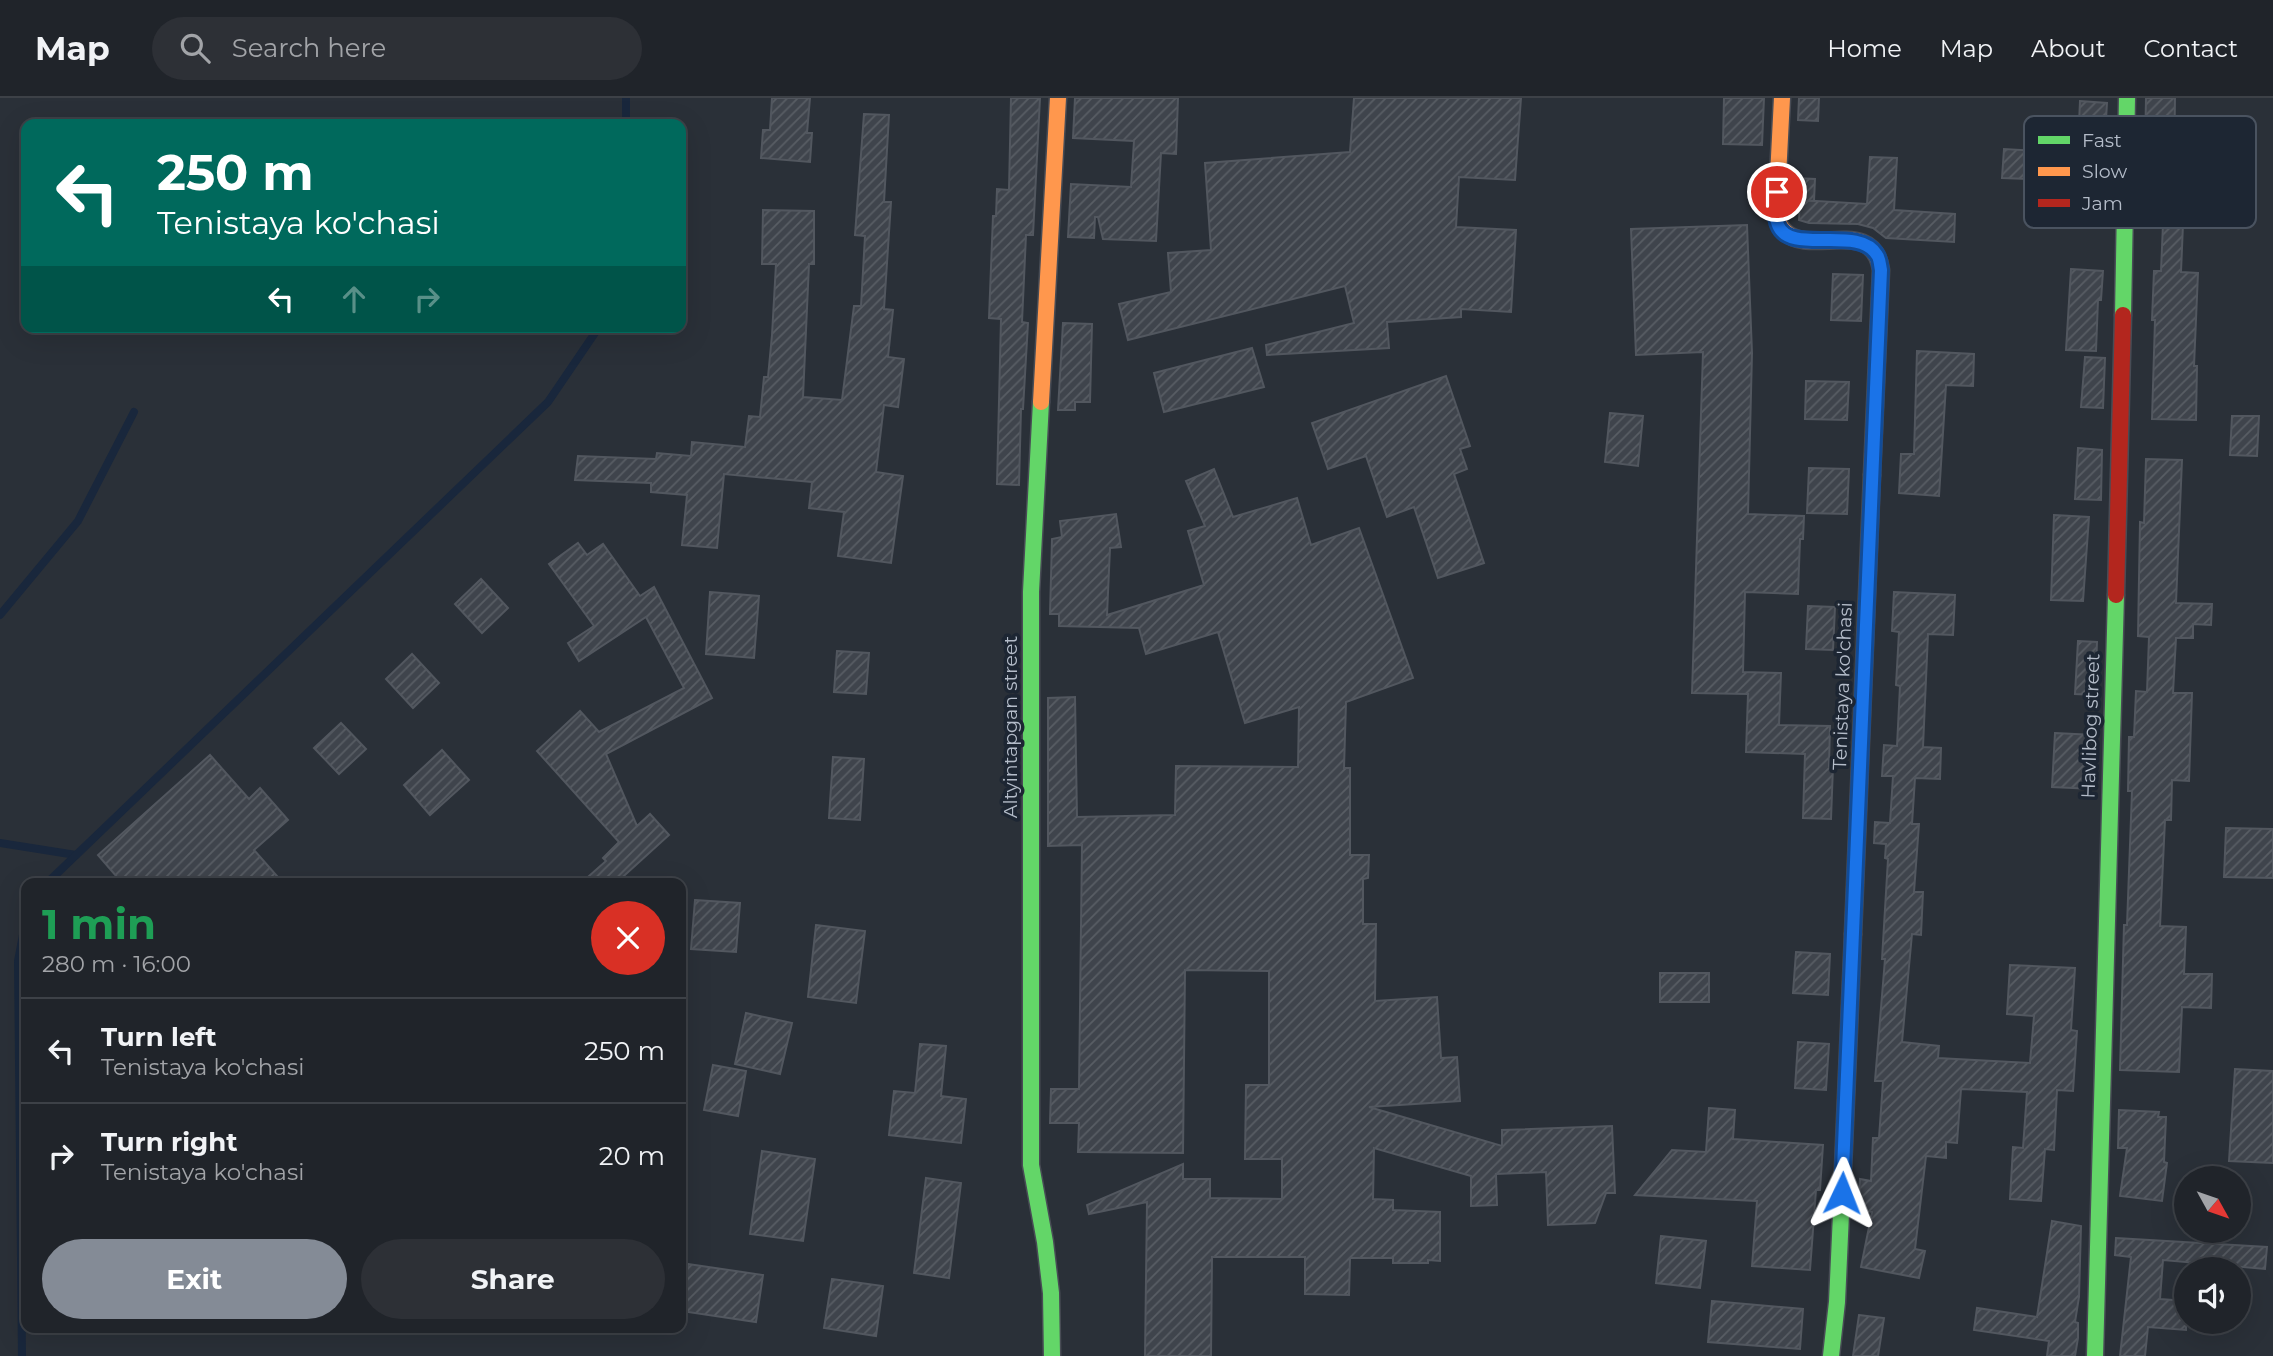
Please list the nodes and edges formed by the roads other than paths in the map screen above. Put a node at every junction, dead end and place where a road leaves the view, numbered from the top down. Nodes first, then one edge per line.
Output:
1 (1058, 98) edge
2 (1782, 98) edge
3 (2127, 98) edge
4 (2127, 116) edge
5 (2126, 228) edge
6 (1052, 1356) edge
7 (1831, 1356) edge
8 (2095, 1356) edge

1 - 6 street, Altyintapgan street
2 - 7 street, Tenistaya ko'chasi
3 - 4 street, Hаvlibog street
5 - 8 street, Hаvlibog street

